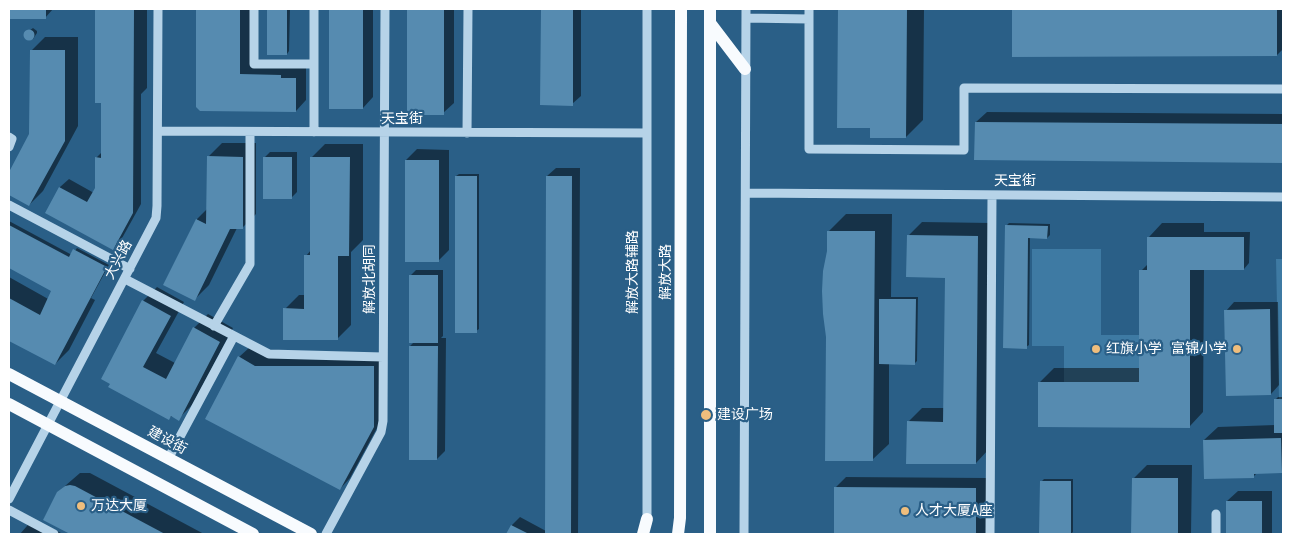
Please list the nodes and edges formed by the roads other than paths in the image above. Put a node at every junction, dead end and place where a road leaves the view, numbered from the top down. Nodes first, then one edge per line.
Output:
1 (158, 9) edge
2 (254, 9) edge
3 (314, 9) edge
4 (385, 9) edge
5 (468, 9) edge
6 (647, 9) edge
7 (681, 9) edge
8 (710, 9) edge
9 (809, 9) edge
10 (746, 13) edge
11 (809, 18) junction
12 (710, 23) junction
13 (314, 64) junction
14 (746, 69) junction
15 (1283, 89) edge
16 (158, 131) junction
17 (250, 132) junction
18 (314, 132) junction
19 (384, 132) junction
20 (467, 133) junction
21 (647, 134) junction
22 (9, 137) edge
23 (9, 147) edge
24 (746, 193) junction
25 (992, 194) junction
26 (1283, 197) edge
27 (9, 205) edge
28 (130, 269) junction
29 (125, 279) junction
30 (214, 326) junction
31 (234, 336) junction
32 (384, 357) junction
33 (9, 374) edge
34 (60, 401) junction
35 (9, 404) edge
36 (48, 425) junction
37 (168, 458) junction
38 (9, 499) edge
39 (9, 510) edge
40 (1216, 514) dead end
41 (647, 519) junction
42 (54, 534) edge
43 (253, 534) edge
44 (311, 534) edge
45 (326, 534) edge
46 (643, 534) edge
47 (649, 534) edge
48 (678, 534) edge
49 (710, 534) edge
50 (744, 534) edge
51 (990, 534) edge
52 (1216, 534) edge

1 - 16 street, 大兴路
2 - 13 street
3 - 13 street
4 - 19 street, 解放北胡同
5 - 20 street
6 - 21 street, 解放大路辅路
7 - 48 main road, 解放大路
8 - 12 main road
9 - 11 street
10 - 11 street
10 - 14 street
11 - 15 street
12 - 14 main road
12 - 49 main road
13 - 18 street
14 - 24 street
16 - 17 street, 天宝街
16 - 28 street, 大兴路
17 - 18 street, 天宝街
17 - 30 street
18 - 19 street, 天宝街
19 - 20 street, 天宝街
19 - 32 street, 解放北胡同
20 - 21 street, 天宝街
21 - 41 street, 解放大路辅路
22 - 23 street
24 - 25 street, 天宝街
24 - 50 street
25 - 26 street, 天宝街
25 - 51 street
27 - 28 street
28 - 29 street, 大兴路
29 - 30 street
29 - 34 street, 大兴路
30 - 31 street
31 - 32 street
31 - 37 street
32 - 45 street, 解放北胡同
33 - 34 main road, 建设街
34 - 36 street, 大兴路
34 - 37 main road, 建设街
35 - 36 main road
36 - 38 street, 大兴路
36 - 43 main road
37 - 44 main road, 建设街
39 - 42 street
40 - 52 street
41 - 46 main road
41 - 47 street, 解放大路辅路

